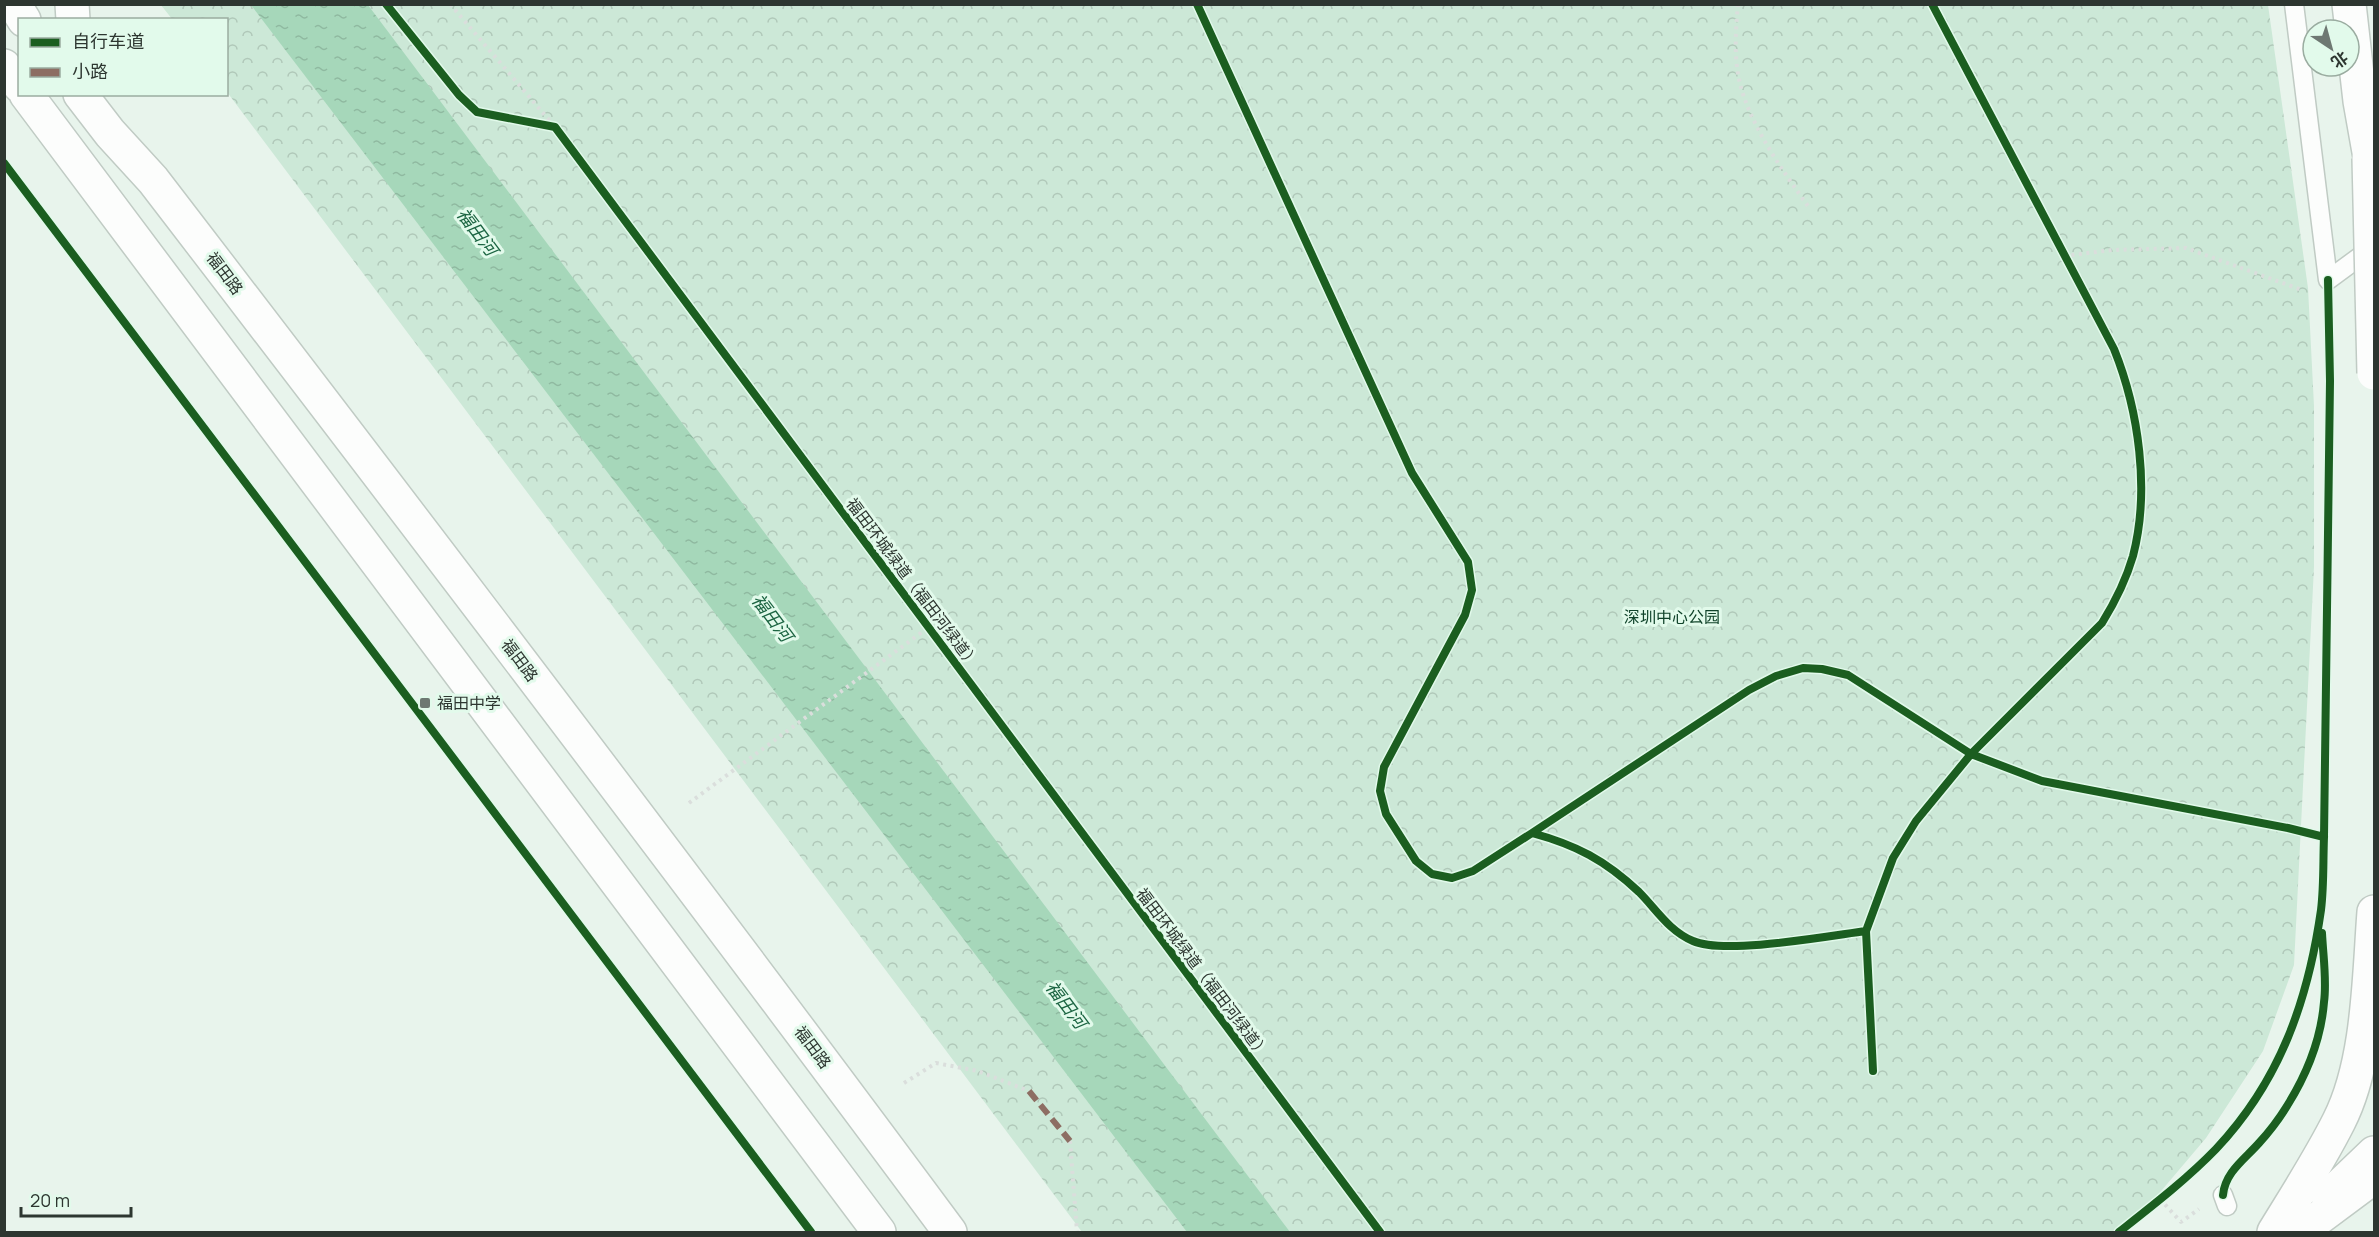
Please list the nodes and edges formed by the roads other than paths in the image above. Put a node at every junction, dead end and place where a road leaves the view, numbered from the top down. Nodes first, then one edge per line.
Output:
1 (14, 4) edge
2 (2294, 4) edge
3 (2349, 4) edge
4 (23, 18) edge
5 (4, 66) edge
6 (18, 84) edge
7 (28, 96) edge
8 (82, 96) edge
9 (93, 96) edge
10 (4, 100) edge
11 (50, 126) junction
12 (110, 133) junction
13 (2372, 169) edge
14 (2374, 246) edge
15 (2374, 373) edge
16 (2374, 912) edge
17 (2374, 1153) edge
18 (2374, 1177) edge
19 (879, 1233) edge
20 (950, 1233) edge
21 (2274, 1233) edge
22 (2290, 1233) edge
23 (2300, 1233) edge

1 - 4 main road
2 - 14 lane
3 - 13 main road
5 - 6 main road
7 - 11 main road
8 - 12 main road, 福田路
9 - 12 main road
10 - 11 main road
11 - 19 main road
12 - 20 main road, 福田路
13 - 15 main road, bridge
16 - 21 main road
17 - 22 main road
18 - 23 main road

